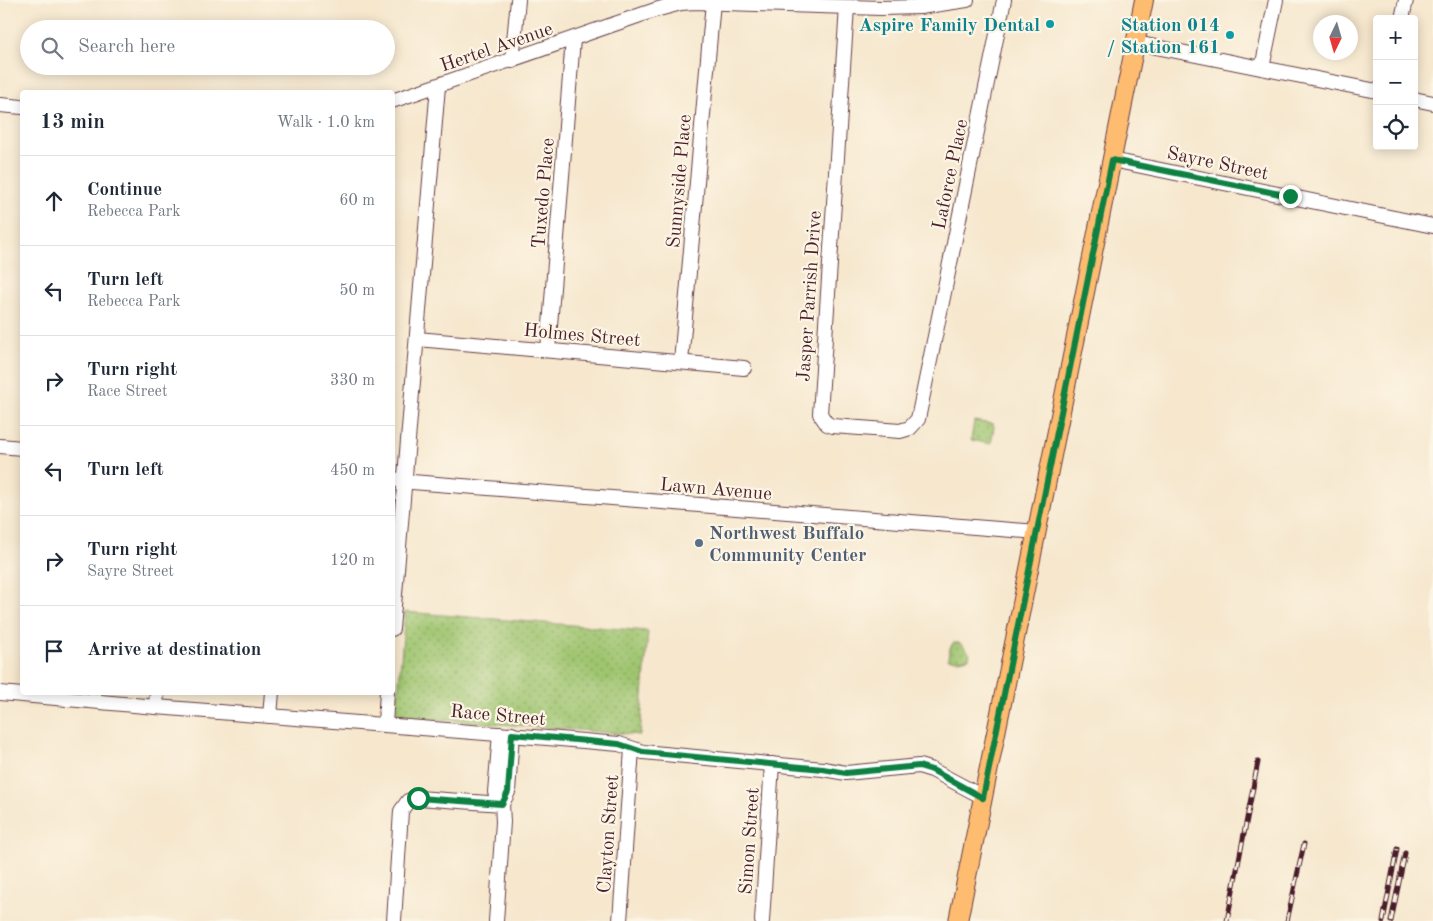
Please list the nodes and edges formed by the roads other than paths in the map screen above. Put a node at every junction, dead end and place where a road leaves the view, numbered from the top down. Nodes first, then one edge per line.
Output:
1 (518, 0) edge
2 (967, 0) edge
3 (1004, 0) edge
4 (1144, 0) edge
5 (1276, 0) edge
6 (1406, 0) edge
7 (713, 2) junction
8 (737, 2) edge
9 (656, 5) edge
10 (847, 7) junction
11 (1403, 15) edge
12 (573, 39) junction
13 (1136, 43) junction
14 (512, 61) junction
15 (1262, 68) junction
16 (438, 86) junction
17 (1373, 90) edge
18 (395, 100) edge
19 (1418, 100) edge
20 (1433, 103) edge
21 (0, 105) edge
22 (20, 107) edge
23 (1112, 160) junction
24 (1433, 226) edge
25 (417, 339) junction
26 (548, 350) junction
27 (931, 356) joint
28 (681, 362) junction
29 (744, 368) dead end
30 (0, 446) edge
31 (20, 448) edge
32 (399, 480) edge
33 (1037, 532) junction
34 (395, 565) edge
35 (0, 693) edge
36 (20, 694) edge
37 (40, 695) edge
38 (157, 695) edge
39 (272, 695) edge
40 (387, 695) edge
41 (156, 707) junction
42 (270, 716) junction
43 (385, 724) junction
44 (506, 734) junction
45 (632, 749) junction
46 (772, 764) junction
47 (983, 798) junction
48 (502, 804) junction
49 (394, 921) edge
50 (496, 921) edge
51 (620, 921) edge
52 (762, 921) edge
53 (958, 921) edge

1 - 14 street
2 - 10 street, Hertel Avenue
3 - 27 street, Laforce Place
4 - 13 main road
5 - 15 street
6 - 11 street
7 - 8 street, Hertel Avenue
7 - 9 street, Hertel Avenue
7 - 28 street, Sunnyside Place
8 - 10 street, Hertel Avenue
9 - 12 street, Hertel Avenue
10 - 27 street, Jasper Parrish Drive
12 - 14 street, Hertel Avenue
12 - 26 street, Tuxedo Place
13 - 15 street
13 - 23 main road
14 - 16 street, Hertel Avenue
15 - 17 street
16 - 18 street, Hertel Avenue
16 - 25 street
19 - 20 street
21 - 22 street
23 - 24 street, Sayre Street
23 - 33 main road
25 - 26 street, Holmes Street
25 - 32 street
26 - 28 street, Holmes Street
28 - 29 street, Holmes Street
30 - 31 street
32 - 33 street, Lawn Avenue
32 - 34 street
33 - 47 main road
35 - 36 street, Race Street
37 - 41 street, Race Street
38 - 41 street
39 - 42 street
40 - 43 street
41 - 42 street, Race Street
42 - 43 street, Race Street
43 - 44 street, Race Street
44 - 45 street, Race Street
44 - 48 street
45 - 46 street, Race Street
45 - 51 street, Clayton Street
46 - 47 street, Race Street
46 - 52 street, Simon Street
47 - 53 main road
48 - 49 street
48 - 50 street

